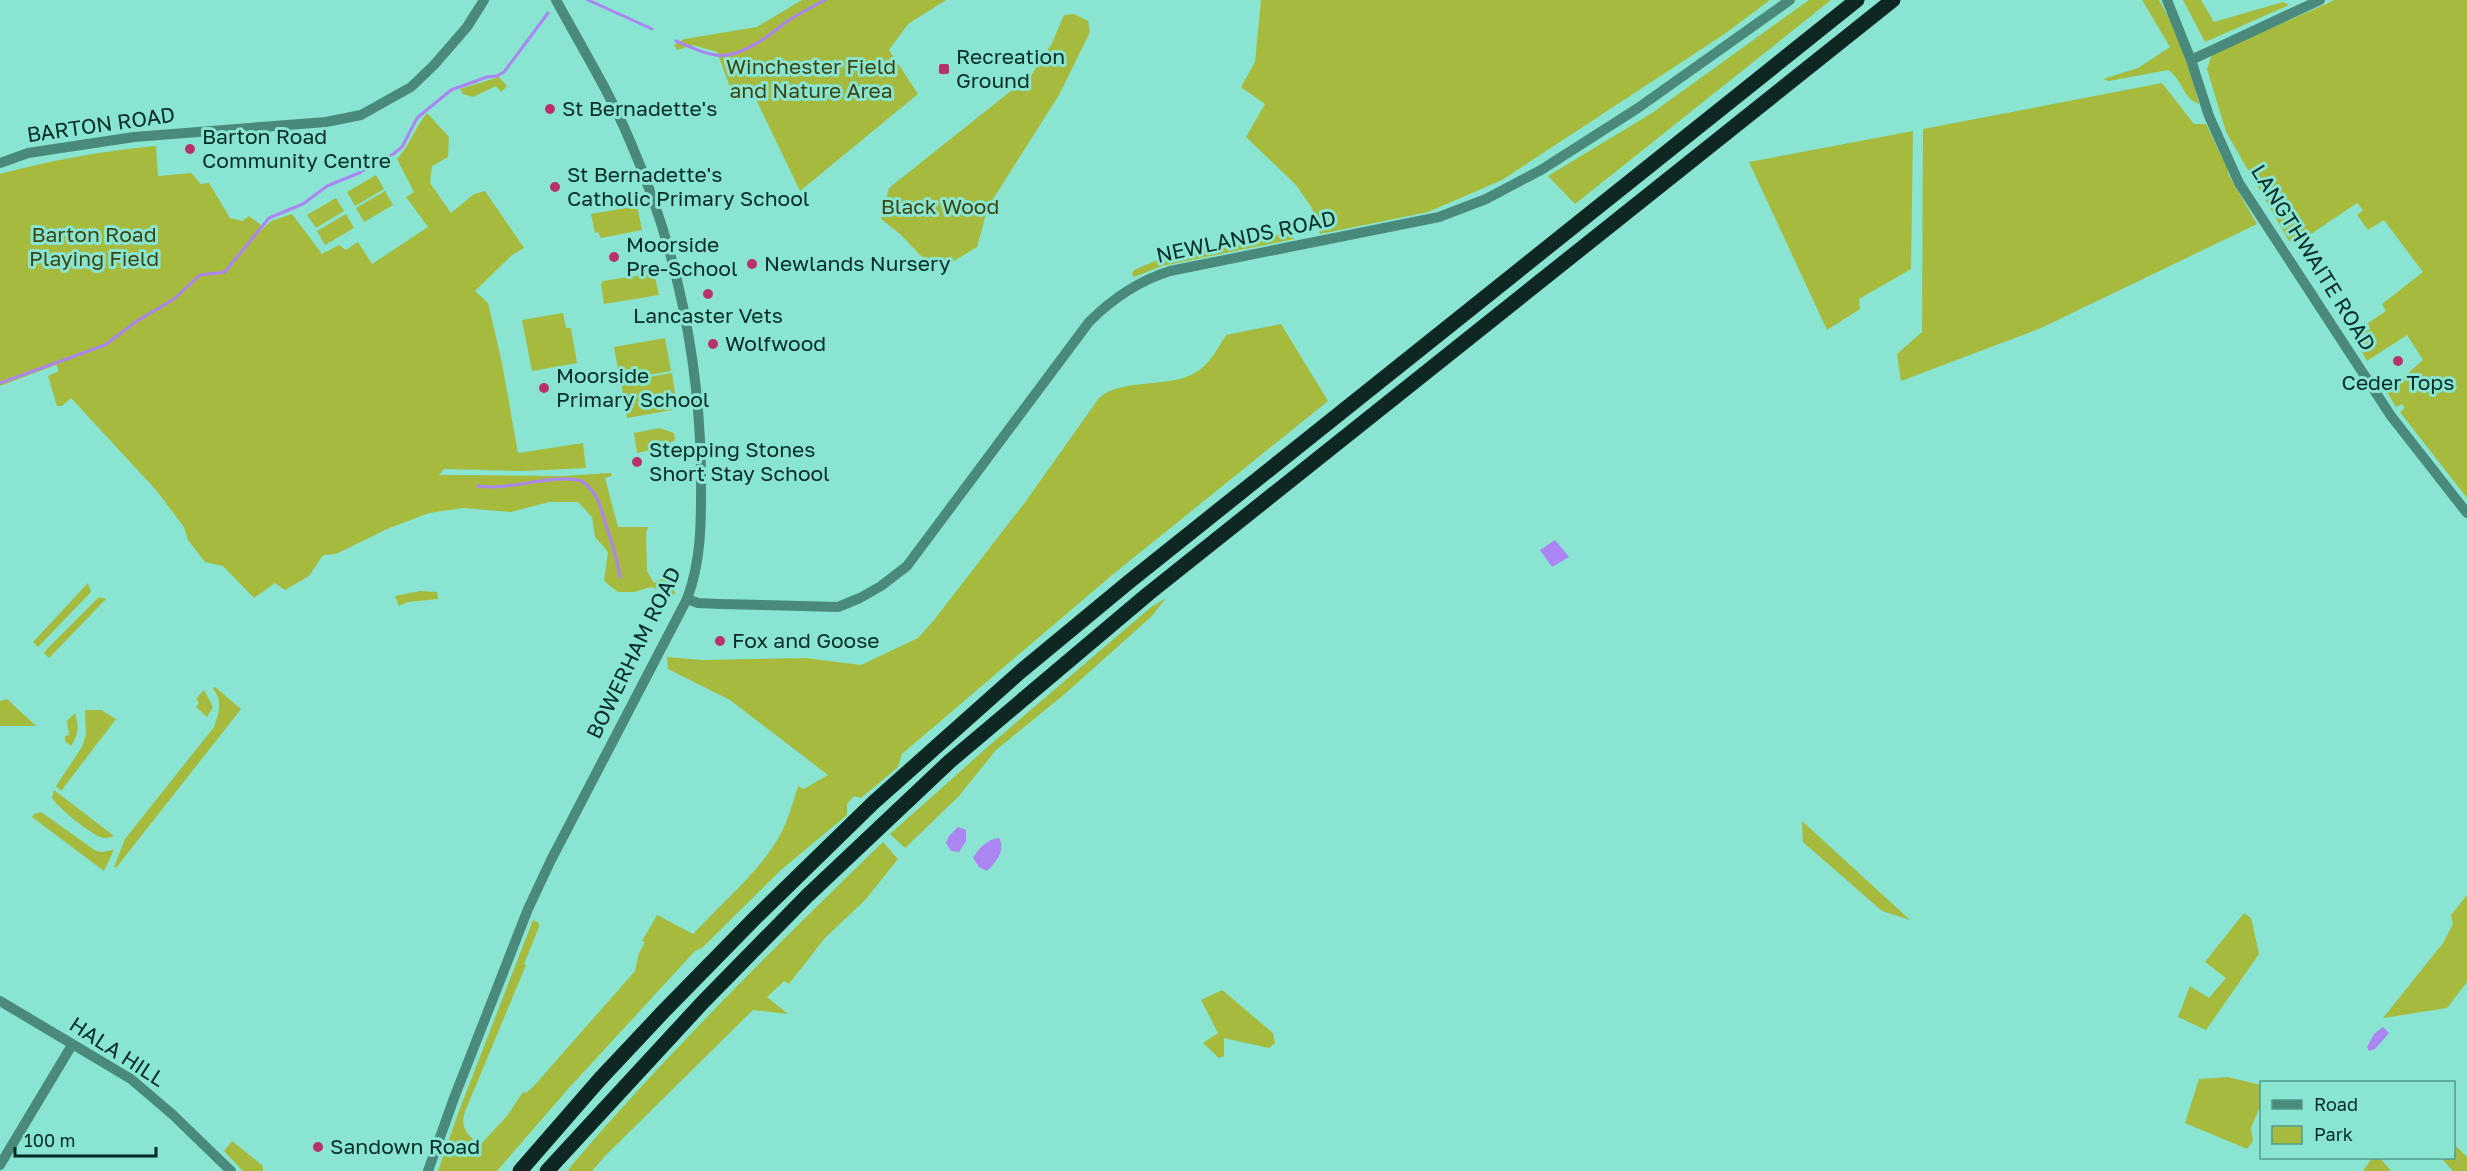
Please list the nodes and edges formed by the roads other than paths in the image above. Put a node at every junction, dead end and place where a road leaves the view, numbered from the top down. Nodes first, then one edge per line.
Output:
1 (484, 0) edge
2 (556, 0) edge
3 (1790, 0) edge
4 (1857, 0) edge
5 (1893, 0) edge
6 (2167, 0) edge
7 (2320, 0) edge
8 (2191, 60) junction
9 (0, 162) edge
10 (2467, 513) edge
11 (687, 599) junction
12 (0, 1001) edge
13 (72, 1046) junction
14 (0, 1165) edge
15 (231, 1171) edge
16 (428, 1171) edge
17 (520, 1171) edge
18 (547, 1171) edge

1 - 9 street, BARTON ROAD
2 - 11 street, BOWERHAM ROAD
3 - 11 street, NEWLANDS ROAD
4 - 17 highway
5 - 18 highway
6 - 8 street, LANGTHWAITE ROAD
7 - 8 street
8 - 10 street, LANGTHWAITE ROAD
11 - 16 street, BOWERHAM ROAD
12 - 13 street, HALA HILL
13 - 14 street
13 - 15 street, HALA HILL

